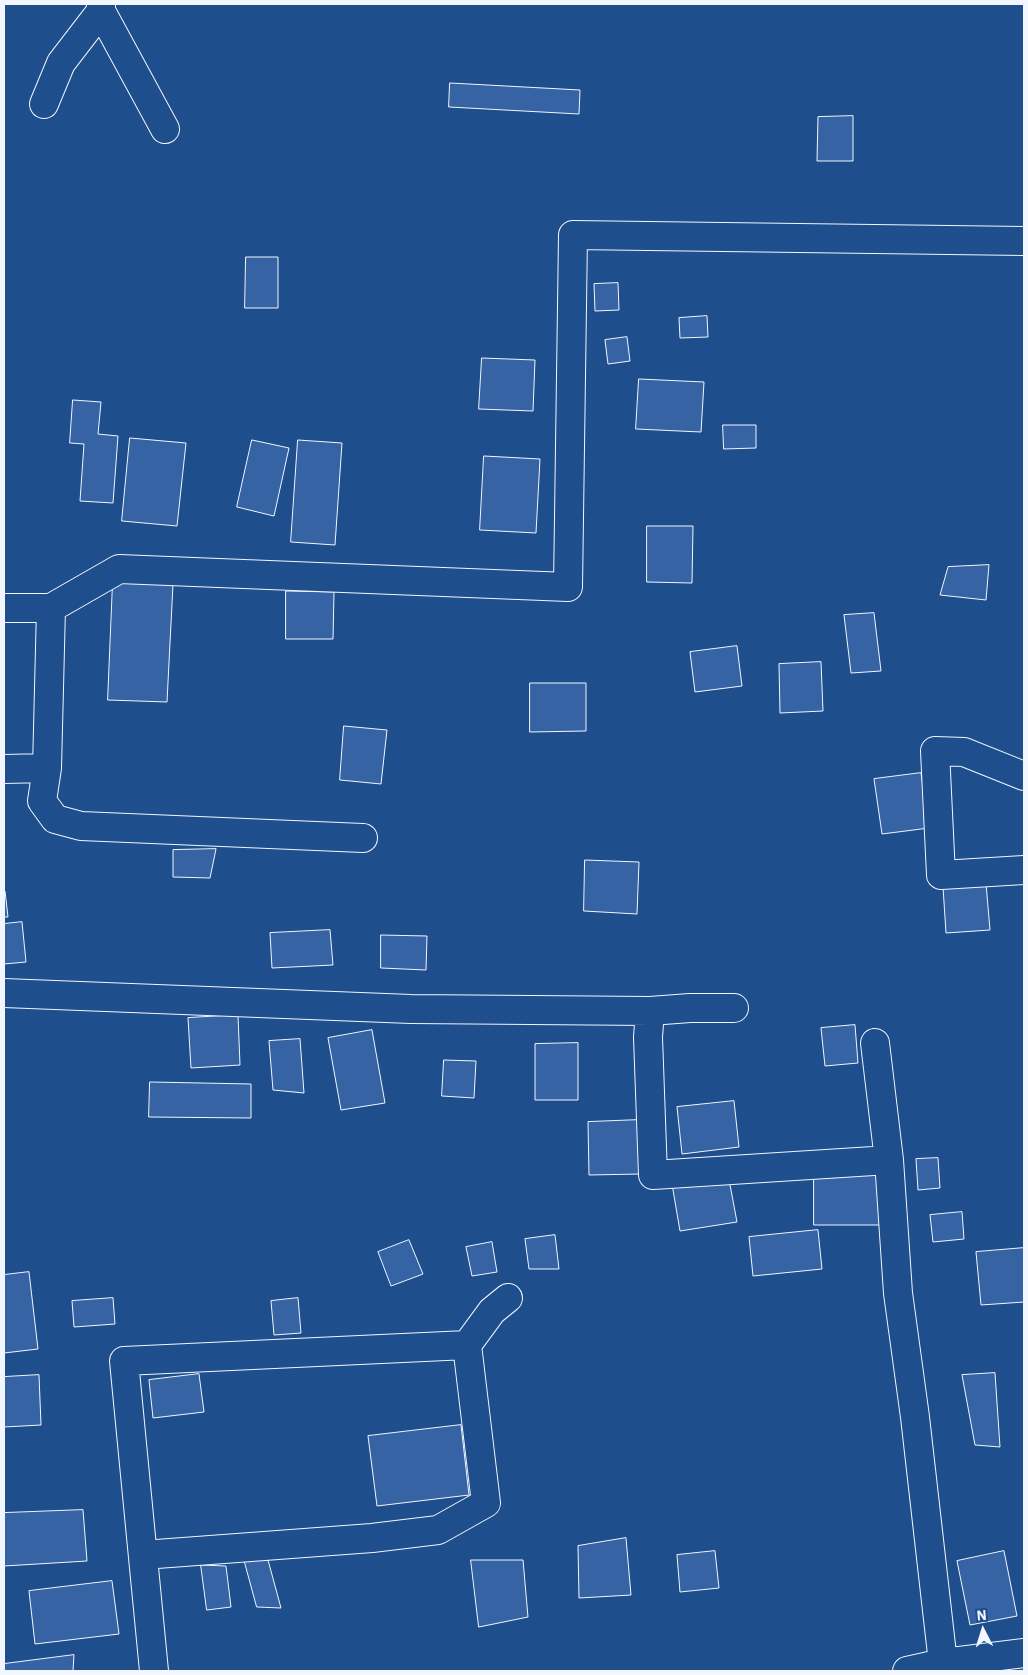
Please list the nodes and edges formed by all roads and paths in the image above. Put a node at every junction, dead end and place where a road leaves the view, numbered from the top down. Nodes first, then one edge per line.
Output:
1 (101, 8) edge
2 (44, 104) dead end
3 (165, 129) dead end
4 (1024, 241) edge
5 (4, 608) edge
6 (51, 608) junction
7 (4, 768) edge
8 (47, 768) junction
9 (1024, 776) edge
10 (363, 838) dead end
11 (1024, 870) edge
12 (4, 993) edge
13 (734, 1008) dead end
14 (650, 1011) junction
15 (875, 1043) dead end
16 (889, 1160) junction
17 (508, 1298) dead end
18 (467, 1345) junction
19 (143, 1555) junction
20 (1024, 1653) edge
21 (943, 1663) junction
22 (154, 1671) edge
23 (907, 1671) edge

1 - 2 street
1 - 3 street
4 - 6 street
5 - 6 street
6 - 8 street
7 - 8 street
8 - 10 street
9 - 11 street
12 - 14 street
13 - 14 street
14 - 16 street
15 - 16 street
16 - 21 street
17 - 18 street
18 - 19 street
18 - 19 street
19 - 22 street
20 - 21 street
21 - 23 street

